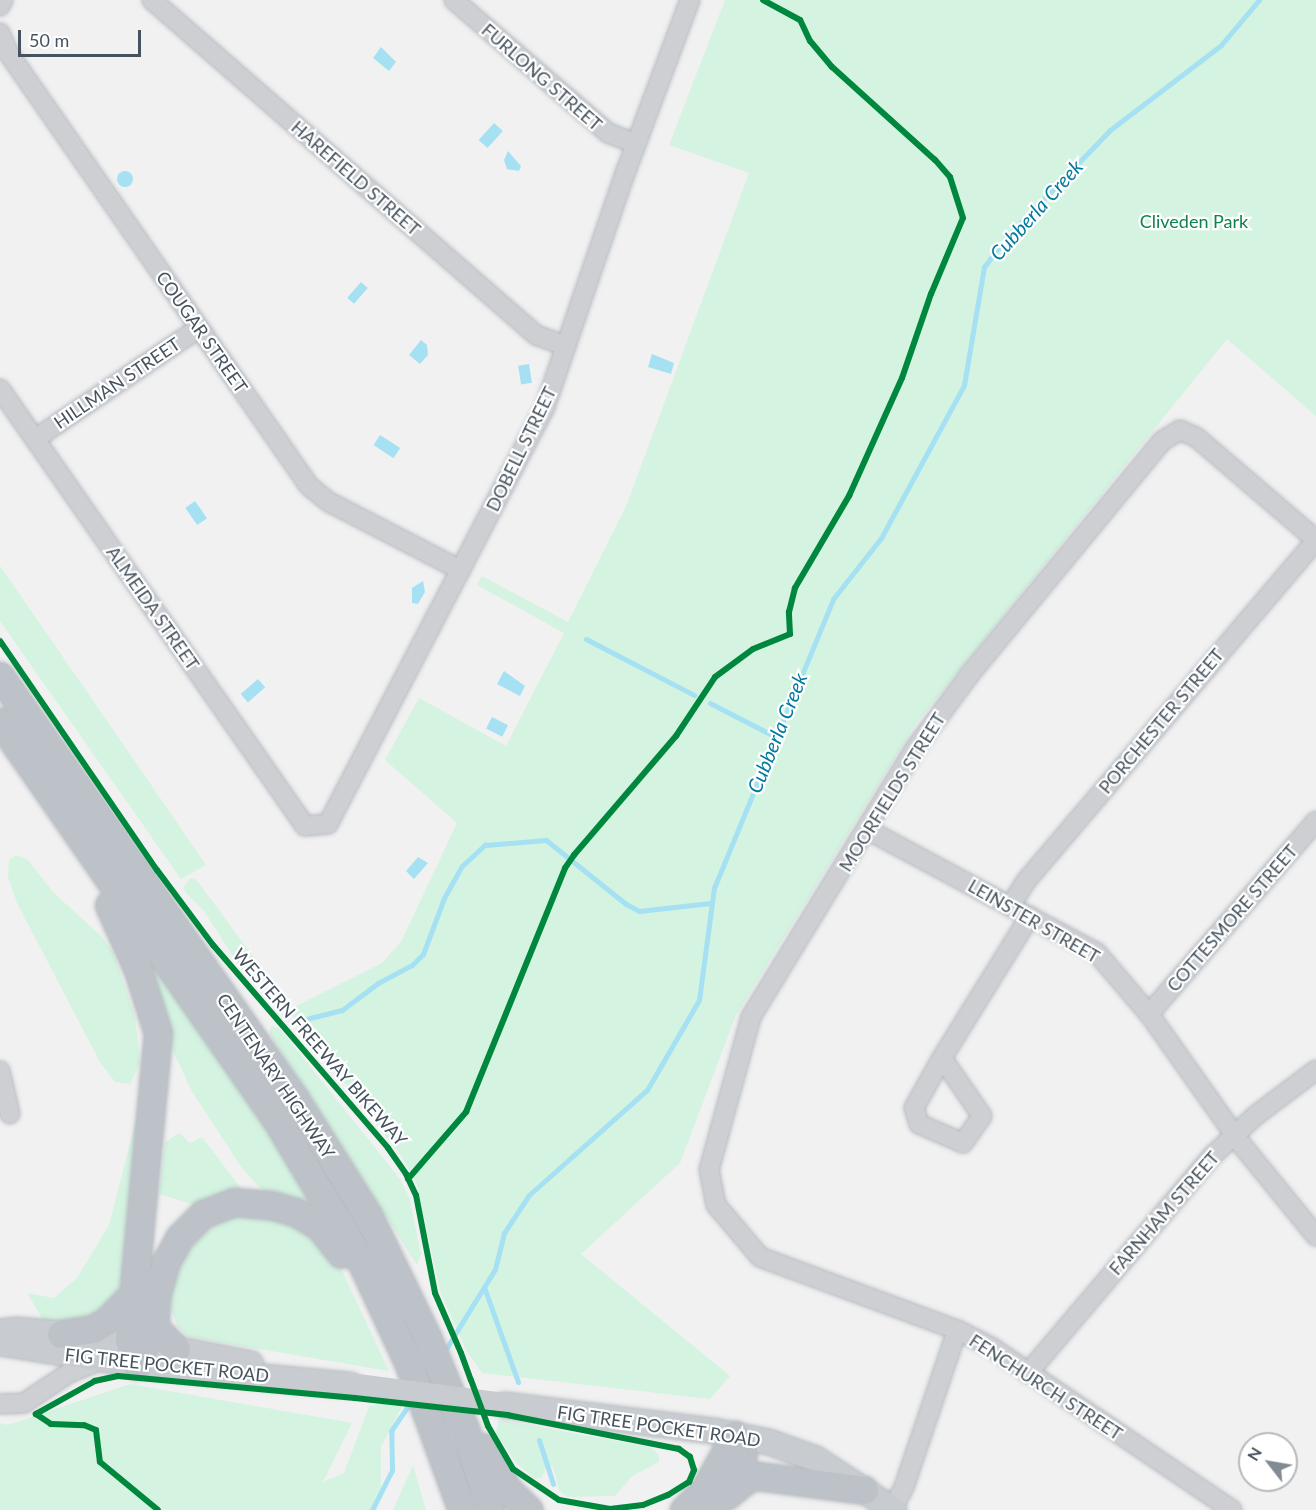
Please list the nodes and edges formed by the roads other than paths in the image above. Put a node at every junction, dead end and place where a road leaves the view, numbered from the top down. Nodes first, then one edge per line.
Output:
1 (3, 0) edge
2 (152, 0) edge
3 (454, 0) edge
4 (690, 0) edge
5 (0, 6) edge
6 (0, 33) edge
7 (636, 144) junction
8 (199, 328) junction
9 (566, 346) junction
10 (0, 389) edge
11 (35, 439) junction
12 (1316, 540) edge
13 (461, 570) junction
14 (0, 676) edge
15 (0, 722) edge
16 (35, 773) junction
17 (1316, 821) edge
18 (305, 826) joint
19 (868, 830) junction
20 (1011, 905) junction
21 (1030, 916) junction
22 (1149, 1014) junction
23 (942, 1058) dead end
24 (1316, 1070) edge
25 (0, 1071) edge
26 (10, 1114) dead end
27 (1234, 1135) junction
28 (711, 1188) joint
29 (1316, 1236) edge
30 (362, 1263) junction
31 (134, 1293) junction
32 (957, 1329) junction
33 (0, 1332) edge
34 (61, 1334) junction
35 (0, 1343) edge
36 (142, 1344) junction
37 (176, 1349) joint
38 (103, 1359) junction
39 (1028, 1373) junction
40 (300, 1378) junction
41 (0, 1404) edge
42 (465, 1429) junction
43 (735, 1435) junction
44 (864, 1490) junction
45 (892, 1509) edge
46 (462, 1510) edge
47 (490, 1510) edge
48 (529, 1510) edge
49 (684, 1510) edge
50 (707, 1510) edge
51 (1232, 1510) edge

1 - 5 street
2 - 9 street, HAREFIELD STREET
3 - 7 street, FURLONG STREET
4 - 7 street, DOBELL STREET
6 - 8 street, COUGAR STREET
7 - 9 street, DOBELL STREET
8 - 11 street, HILLMAN STREET
8 - 13 street, COUGAR STREET
9 - 13 street, DOBELL STREET
10 - 11 street, ALMEIDA STREET
11 - 18 street, ALMEIDA STREET
12 - 19 street, MOORFIELDS STREET
12 - 20 street, PORCHESTER STREET
13 - 18 street, DOBELL STREET
14 - 42 highway, CENTENARY HIGHWAY
15 - 16 highway, CENTENARY HIGHWAY
16 - 30 highway, CENTENARY HIGHWAY
16 - 31 highway
17 - 22 street, COTTESMORE STREET
19 - 20 street, LEINSTER STREET
19 - 28 street, MOORFIELDS STREET
20 - 21 street, LEINSTER STREET
21 - 22 street, LEINSTER STREET
21 - 23 street
22 - 27 street, LEINSTER STREET
24 - 27 street, FARNHAM STREET
25 - 26 street
27 - 29 street, LEINSTER STREET
27 - 39 street, FARNHAM STREET
28 - 32 street, FENCHURCH STREET
30 - 36 highway
30 - 46 highway, CENTENARY HIGHWAY
31 - 34 highway
31 - 36 highway
32 - 39 street, FENCHURCH STREET
32 - 45 street
33 - 34 main road, FIG TREE POCKET ROAD
34 - 36 main road, FIG TREE POCKET ROAD
35 - 38 main road, FIG TREE POCKET ROAD
36 - 37 highway
36 - 38 main road, FIG TREE POCKET ROAD
36 - 40 main road, FIG TREE POCKET ROAD
37 - 40 main road, FIG TREE POCKET ROAD
38 - 41 street
39 - 51 street, FENCHURCH STREET
40 - 43 main road, FIG TREE POCKET ROAD, bridge
42 - 47 highway, CENTENARY HIGHWAY
42 - 48 highway
43 - 44 main road, FIG TREE POCKET ROAD
43 - 49 highway
43 - 50 highway
44 - 45 main road, FIG TREE POCKET ROAD
44 - 50 highway

